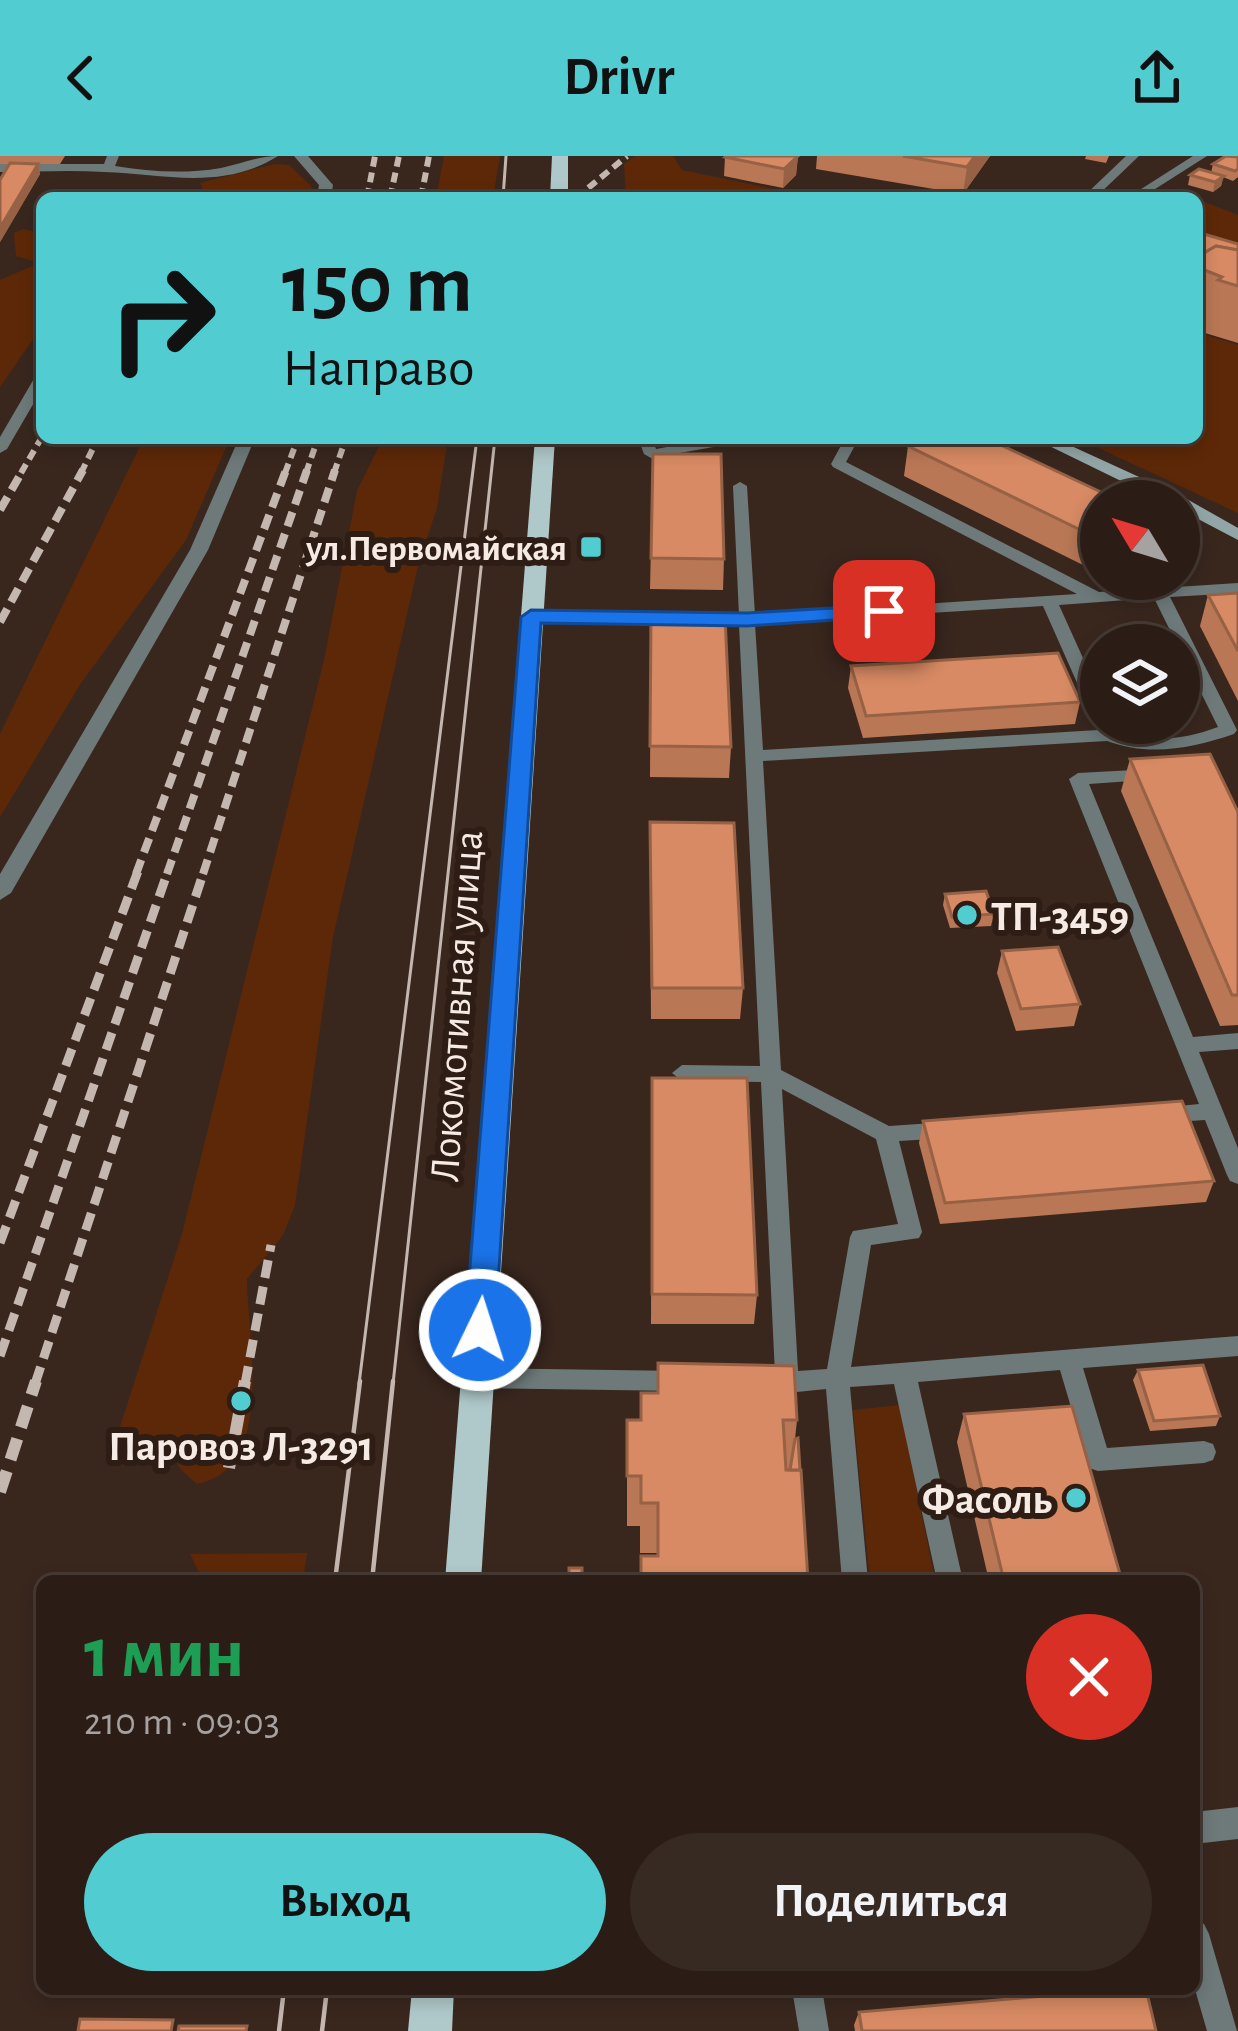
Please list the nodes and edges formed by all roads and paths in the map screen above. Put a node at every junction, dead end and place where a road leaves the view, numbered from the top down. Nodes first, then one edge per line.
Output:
1 (272, 156) edge
2 (302, 156) edge
3 (560, 156) edge
4 (1132, 156) edge
5 (1201, 156) edge
6 (110, 162) edge
7 (0, 168) edge
8 (325, 192) edge
9 (559, 192) edge
10 (1094, 192) edge
11 (1143, 192) edge
12 (36, 387) edge
13 (244, 444) edge
14 (544, 444) edge
15 (647, 444) edge
16 (708, 444) edge
17 (849, 444) edge
18 (1054, 444) edge
19 (0, 448) edge
20 (1131, 480) edge
21 (740, 486) dead end
22 (1200, 514) edge
23 (1238, 536) edge
24 (1238, 588) edge
25 (1080, 589) edge
26 (1200, 591) edge
27 (1080, 599) edge
28 (1048, 601) junction
29 (531, 617) junction
30 (747, 620) junction
31 (1080, 671) edge
32 (1200, 674) edge
33 (1080, 727) edge
34 (1200, 740) edge
35 (754, 757) junction
36 (1168, 774) edge
37 (0, 893) edge
38 (1238, 1042) edge
39 (1186, 1045) junction
40 (682, 1073) edge
41 (771, 1074) junction
42 (1212, 1111) junction
43 (1142, 1116) edge
44 (979, 1127) edge
45 (886, 1134) junction
46 (1238, 1175) edge
47 (1238, 1346) edge
48 (1069, 1360) junction
49 (904, 1374) junction
50 (477, 1378) junction
51 (838, 1379) junction
52 (698, 1381) edge
53 (743, 1382) edge
54 (787, 1383) junction
55 (1204, 1453) dead end
56 (463, 1575) edge
57 (855, 1575) edge
58 (949, 1575) edge
59 (1238, 1823) edge
60 (1200, 1827) edge
61 (1200, 1955) edge
62 (433, 1995) edge
63 (808, 1995) edge
64 (430, 2031) edge
65 (814, 2031) edge
66 (1222, 2031) edge

1 - 6 lane
2 - 8 street
3 - 9 main road
4 - 10 lane
5 - 11 lane
6 - 7 lane
12 - 19 lane
13 - 37 street
14 - 29 main road, Локомотивная улица
15 - 16 lane
17 - 25 lane
18 - 20 main road
21 - 30 lane
22 - 23 main road
24 - 26 lane
27 - 28 lane
28 - 30 lane
28 - 31 lane
29 - 30 lane
29 - 50 main road, Локомотивная улица
30 - 35 lane
32 - 34 lane
33 - 35 lane
35 - 41 lane
36 - 39 lane
38 - 39 lane
39 - 42 lane
40 - 41 lane
41 - 45 lane
41 - 54 lane
42 - 43 lane
42 - 46 lane
44 - 45 lane
45 - 51 lane
47 - 48 lane
48 - 49 lane
48 - 55 lane
49 - 51 lane
49 - 58 lane
50 - 52 lane
50 - 56 main road, Локомотивная улица
51 - 54 lane
51 - 57 lane
53 - 54 lane
59 - 60 street
61 - 66 lane
62 - 64 main road
63 - 65 lane

